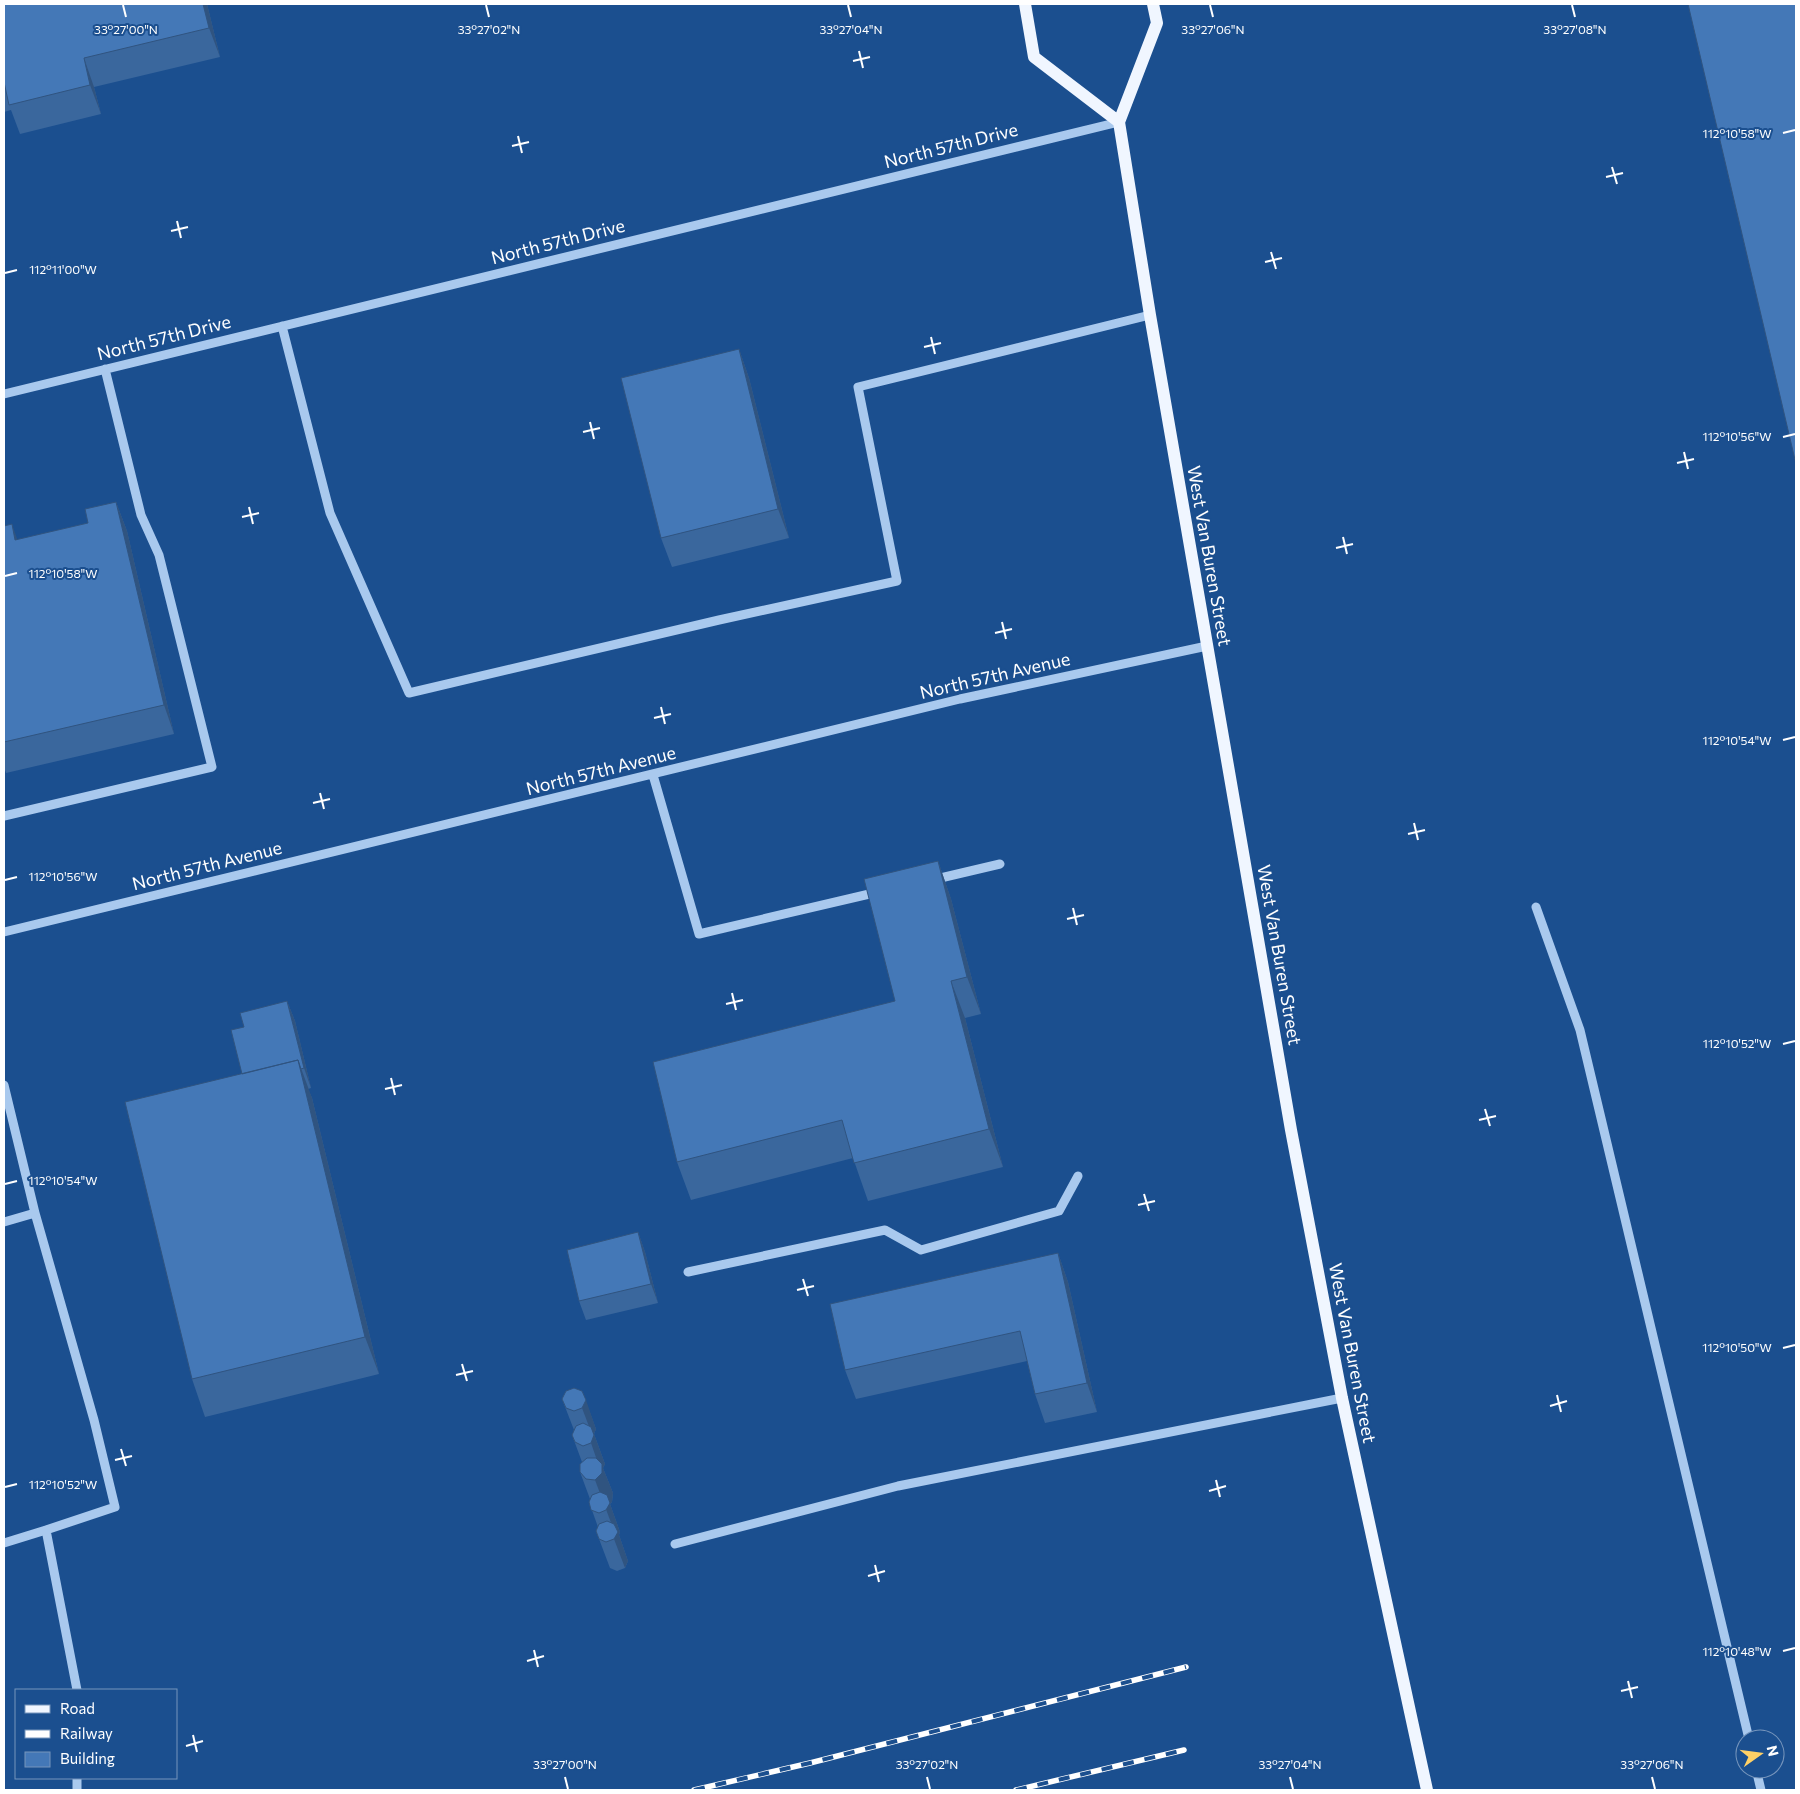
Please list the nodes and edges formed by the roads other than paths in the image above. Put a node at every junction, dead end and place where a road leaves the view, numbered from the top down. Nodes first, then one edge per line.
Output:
1 (1025, 4) edge
2 (1153, 4) edge
3 (1119, 122) junction
4 (1150, 315) junction
5 (282, 326) junction
6 (105, 369) junction
7 (4, 394) edge
8 (1207, 646) junction
9 (653, 775) junction
10 (4, 816) edge
11 (1000, 864) dead end
12 (922, 882) edge
13 (884, 891) edge
14 (1536, 907) dead end
15 (4, 932) edge
16 (4, 1085) edge
17 (1078, 1176) dead end
18 (35, 1213) junction
19 (4, 1222) edge
20 (688, 1272) dead end
21 (1342, 1398) junction
22 (46, 1530) junction
23 (4, 1543) edge
24 (675, 1544) dead end
25 (77, 1689) edge
26 (1747, 1729) edge
27 (1426, 1790) edge

1 - 3 main road
2 - 3 main road
3 - 4 main road, West Van Buren Street
3 - 5 street, North 57th Drive
4 - 5 street
4 - 8 main road, West Van Buren Street
5 - 6 street, North 57th Drive
6 - 7 street, North 57th Drive
6 - 10 street
8 - 9 street, North 57th Avenue
8 - 21 main road, West Van Buren Street
9 - 13 street
9 - 15 street, North 57th Avenue
11 - 12 street
14 - 26 street
16 - 18 street
17 - 20 street
18 - 19 street
18 - 22 street
21 - 24 street
21 - 27 main road, West Van Buren Street
22 - 23 street
22 - 25 street

